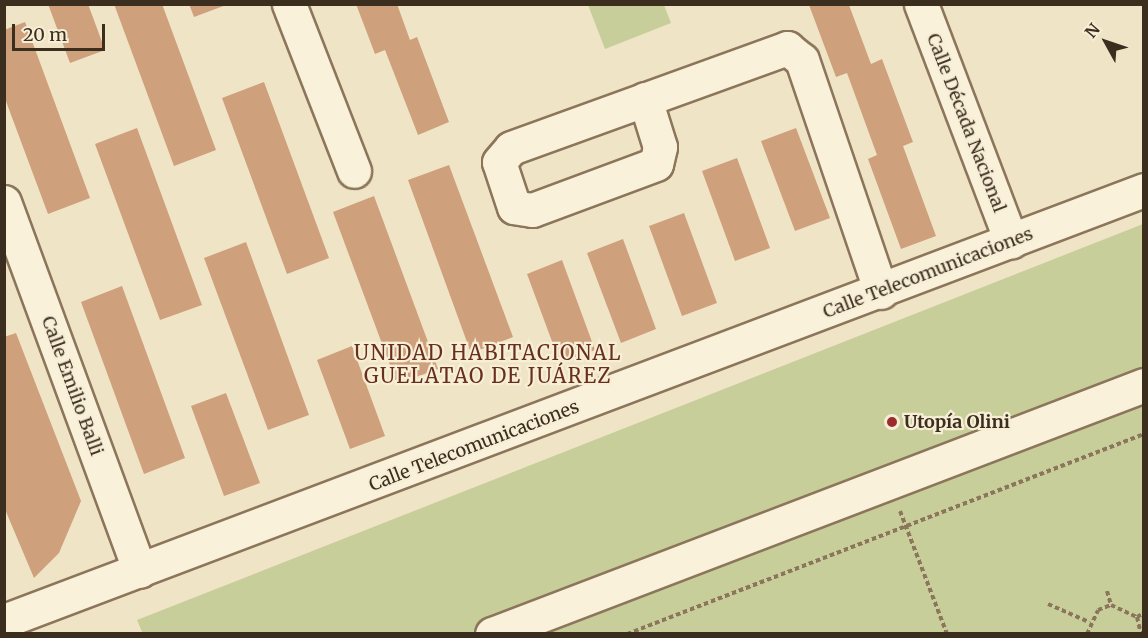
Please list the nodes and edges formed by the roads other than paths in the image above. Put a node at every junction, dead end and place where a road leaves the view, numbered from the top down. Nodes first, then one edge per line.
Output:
1 (289, 4) edge
2 (921, 4) edge
3 (645, 99) junction
4 (354, 171) dead end
5 (1143, 190) edge
6 (4, 202) edge
7 (1011, 241) junction
8 (881, 292) junction
9 (1143, 385) edge
10 (140, 571) junction
11 (4, 621) edge
12 (492, 633) edge

1 - 4 street
2 - 7 street, Calle Década Nacional
3 - 3 street
3 - 8 street
5 - 7 street, Calle Telecomunicaciones
6 - 10 street, Calle Emilio Balli
7 - 8 street, Calle Telecomunicaciones
8 - 10 street, Calle Telecomunicaciones
9 - 12 street
10 - 11 street, Calle Telecomunicaciones

